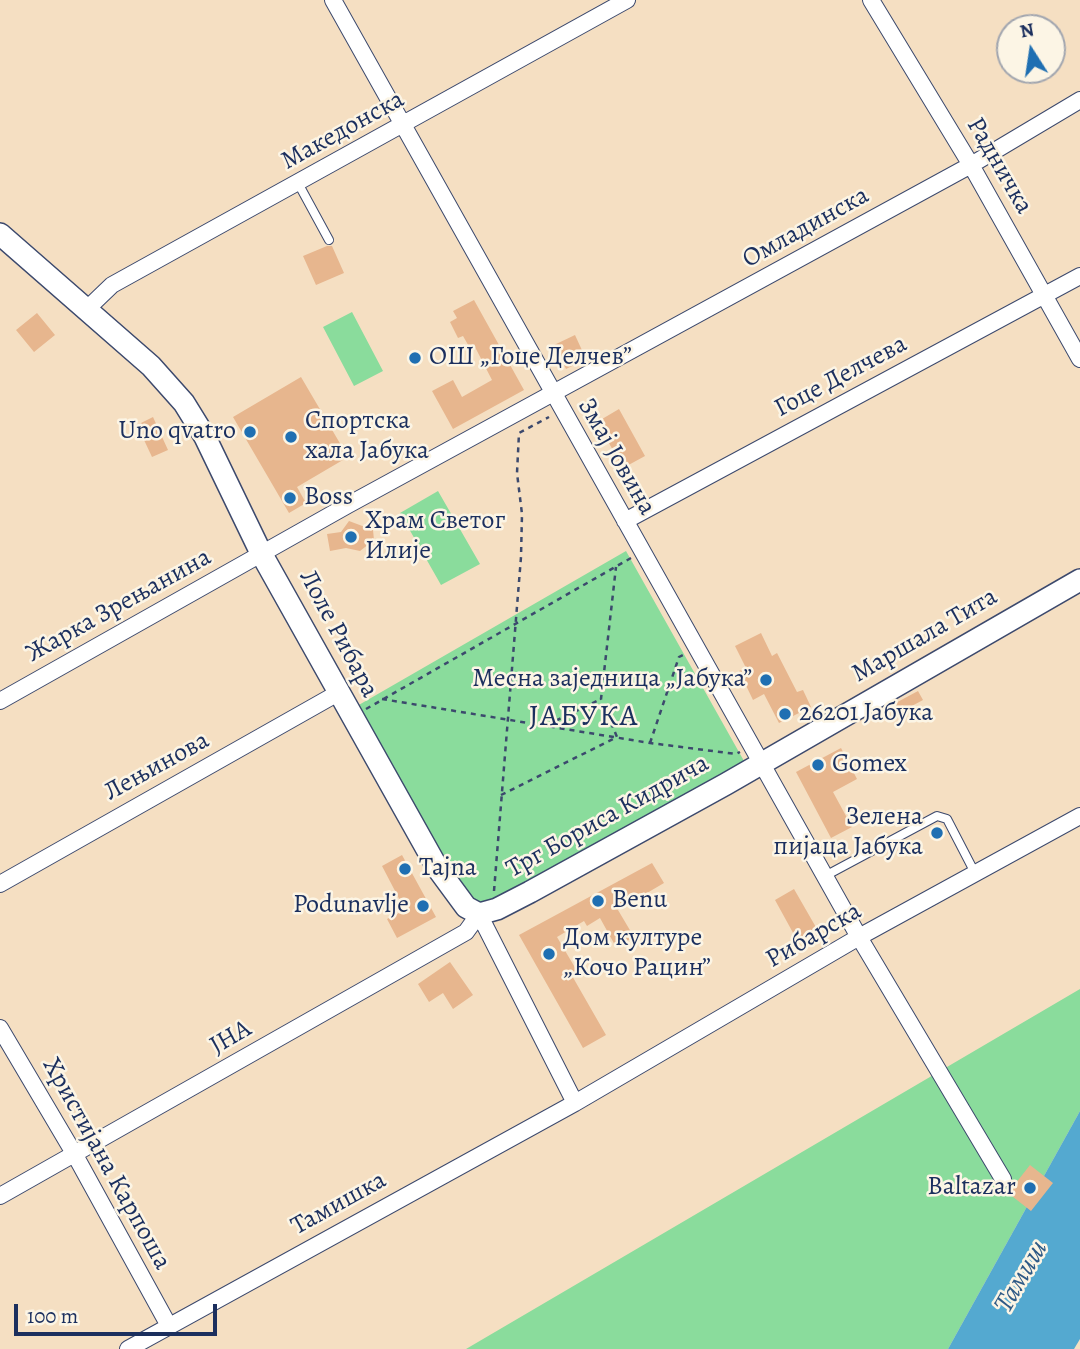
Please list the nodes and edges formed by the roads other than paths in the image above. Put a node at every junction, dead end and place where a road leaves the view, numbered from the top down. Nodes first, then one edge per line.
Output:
1 (333, 0) edge
2 (627, 0) edge
3 (871, 0) edge
4 (1080, 100) edge
5 (404, 126) junction
6 (971, 166) junction
7 (298, 183) junction
8 (0, 234) edge
9 (329, 240) dead end
10 (1080, 276) edge
11 (1044, 296) junction
12 (87, 309) junction
13 (1080, 359) edge
14 (553, 395) junction
15 (625, 521) junction
16 (261, 553) junction
17 (1080, 580) edge
18 (338, 693) junction
19 (0, 701) edge
20 (757, 755) junction
21 (1080, 816) edge
22 (975, 873) junction
23 (825, 876) junction
24 (0, 884) edge
25 (488, 912) junction
26 (859, 937) junction
27 (0, 1028) edge
28 (575, 1103) junction
29 (75, 1155) junction
30 (1003, 1178) dead end
31 (0, 1196) edge
32 (169, 1326) junction
33 (128, 1349) edge

1 - 5 street, Змај Јовина
2 - 5 street, Македонска
3 - 6 street, Радничка
4 - 6 street, Омладинска
5 - 7 street, Македонска
5 - 14 street, Змај Јовина
6 - 11 street, Радничка
6 - 14 street, Омладинска
7 - 9 lane
7 - 12 street, Македонска
8 - 12 main road, Лоле Рибара
10 - 11 street, Гоце Делчева
11 - 13 street, Радничка
11 - 15 street, Гоце Делчева
12 - 16 main road, Лоле Рибара
14 - 15 street, Змај Јовина
14 - 16 street
15 - 20 street, Змај Јовина
16 - 18 main road, Лоле Рибара
16 - 19 street, Жарка Зрењанина
17 - 20 main road, Маршала Тита
18 - 24 street, Лењинова
18 - 25 main road, Лоле Рибара
20 - 23 street, Змај Јовина
20 - 25 main road, Трг Бориса Кидрича
21 - 22 street, Рибарска
22 - 23 lane
22 - 26 street, Рибарска
23 - 26 street, Змај Јовина
25 - 28 street, Лоле Рибара
25 - 29 street, ЈНА
26 - 28 street, Рибарска
26 - 30 street, Змај Јовина
27 - 29 street, Христијана Карпоша
28 - 32 street, Тамишка
29 - 31 street, ЈНА
29 - 32 street, Христијана Карпоша
32 - 33 street, Тамишка

